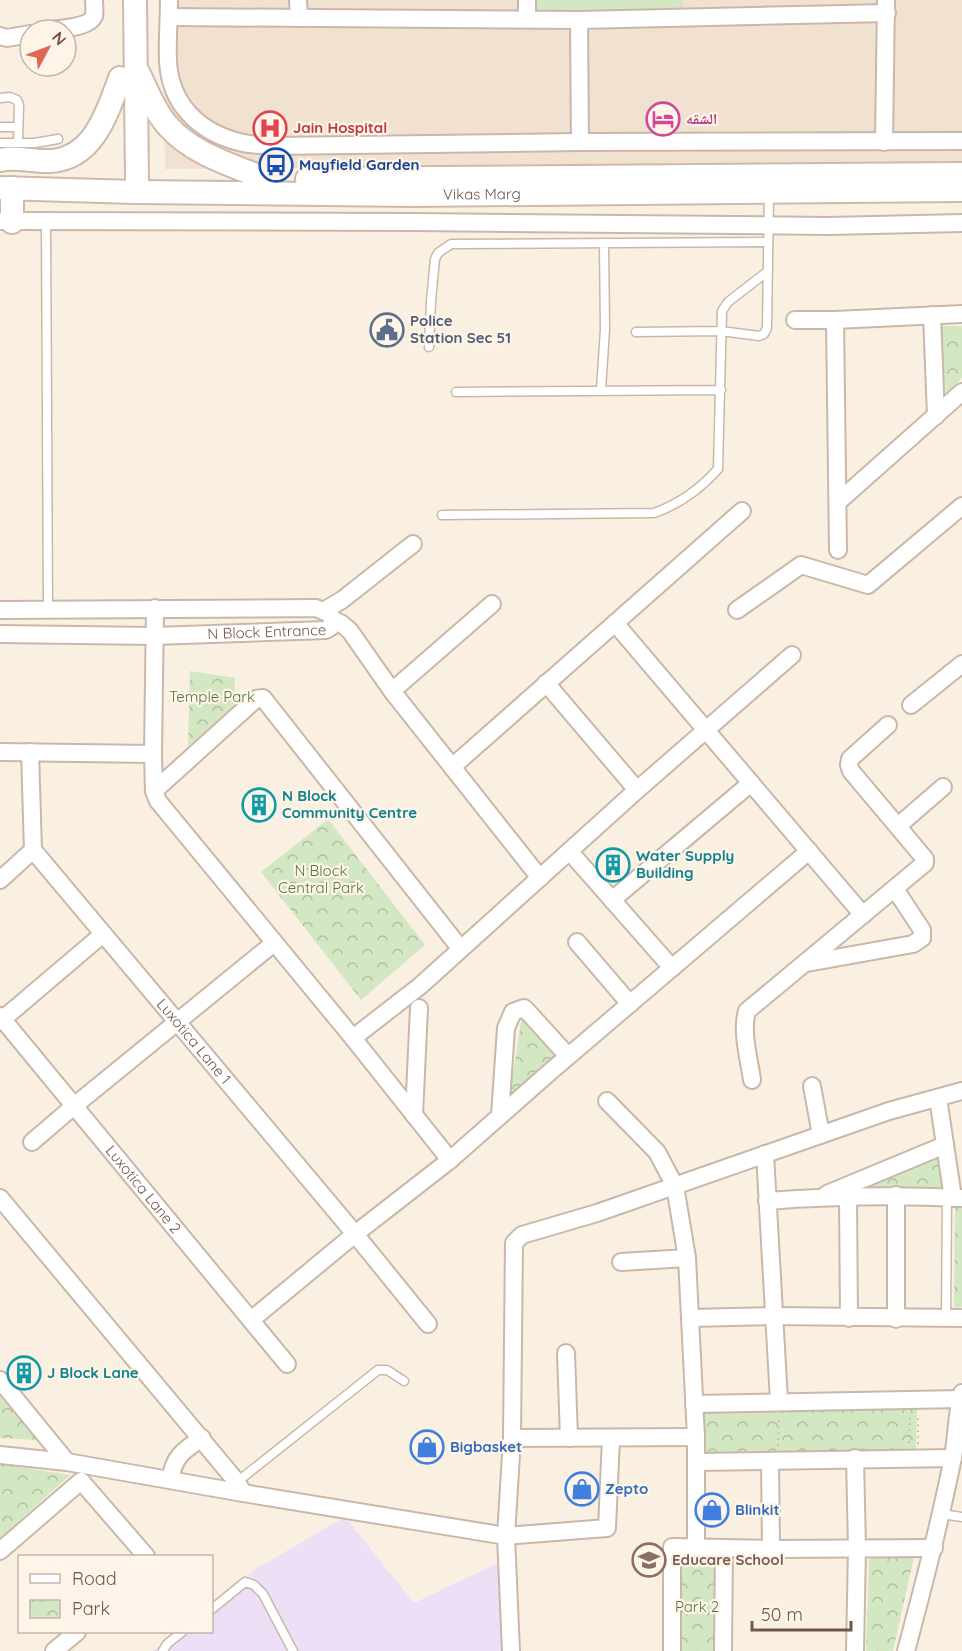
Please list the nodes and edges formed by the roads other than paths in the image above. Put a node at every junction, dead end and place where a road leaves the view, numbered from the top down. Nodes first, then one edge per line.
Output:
1 (94, 0) edge
2 (120, 0) edge
3 (135, 0) edge
4 (298, 0) edge
5 (527, 0) edge
6 (886, 6) edge
7 (169, 9) edge
8 (299, 18) junction
9 (527, 19) junction
10 (579, 20) junction
11 (78, 25) edge
12 (0, 36) edge
13 (18, 36) edge
14 (128, 73) junction
15 (0, 98) edge
16 (0, 127) edge
17 (18, 127) junction
18 (58, 139) dead end
19 (962, 141) edge
20 (580, 142) junction
21 (884, 142) junction
22 (0, 143) edge
23 (18, 143) junction
24 (0, 160) edge
25 (962, 174) edge
26 (266, 179) junction
27 (4, 184) edge
28 (130, 186) junction
29 (413, 187) junction
30 (962, 190) edge
31 (769, 193) junction
32 (6, 221) edge
33 (46, 222) junction
34 (414, 222) junction
35 (962, 224) edge
36 (768, 234) junction
37 (604, 244) junction
38 (768, 271) junction
39 (962, 314) edge
40 (932, 315) junction
41 (795, 320) dead end
42 (836, 320) junction
43 (721, 331) junction
44 (636, 332) dead end
45 (429, 347) dead end
46 (601, 390) junction
47 (721, 390) junction
48 (456, 392) dead end
49 (962, 392) edge
50 (936, 416) junction
51 (838, 502) junction
52 (962, 507) edge
53 (742, 511) dead end
54 (442, 515) dead end
55 (413, 544) dead end
56 (838, 550) dead end
57 (492, 604) dead end
58 (155, 608) junction
59 (48, 609) junction
60 (0, 610) edge
61 (737, 610) dead end
62 (328, 615) junction
63 (615, 623) junction
64 (0, 634) edge
65 (154, 636) junction
66 (792, 655) dead end
67 (962, 664) edge
68 (546, 683) junction
69 (392, 691) junction
70 (911, 705) dead end
71 (888, 725) dead end
72 (706, 730) junction
73 (0, 752) edge
74 (30, 752) junction
75 (153, 754) junction
76 (452, 767) junction
77 (752, 783) junction
78 (943, 787) dead end
79 (637, 790) junction
80 (154, 791) junction
81 (898, 826) junction
82 (33, 850) junction
83 (809, 851) junction
84 (570, 852) junction
85 (540, 878) junction
86 (0, 880) edge
87 (895, 889) junction
88 (612, 900) junction
89 (863, 915) junction
90 (103, 934) junction
91 (577, 942) dead end
92 (274, 943) junction
93 (460, 948) junction
94 (804, 964) junction
95 (672, 968) junction
96 (630, 1004) junction
97 (419, 1008) dead end
98 (1, 1018) edge
99 (177, 1022) junction
100 (353, 1038) junction
101 (568, 1056) junction
102 (752, 1080) dead end
103 (812, 1086) dead end
104 (962, 1091) edge
105 (938, 1098) junction
106 (607, 1101) dead end
107 (74, 1106) junction
108 (414, 1114) junction
109 (500, 1116) junction
110 (821, 1135) junction
111 (32, 1142) dead end
112 (945, 1145) junction
113 (765, 1154) junction
114 (450, 1160) junction
115 (675, 1186) junction
116 (896, 1195) junction
117 (822, 1197) junction
118 (848, 1197) junction
119 (0, 1198) edge
120 (954, 1198) edge
121 (767, 1201) junction
122 (355, 1234) junction
123 (687, 1258) junction
124 (621, 1262) dead end
125 (773, 1316) junction
126 (690, 1318) junction
127 (849, 1318) junction
128 (954, 1318) edge
129 (896, 1319) junction
130 (251, 1320) junction
131 (428, 1324) dead end
132 (566, 1353) dead end
133 (287, 1364) dead end
134 (0, 1380) edge
135 (404, 1381) dead end
136 (961, 1396) edge
137 (694, 1404) junction
138 (779, 1409) junction
139 (696, 1437) junction
140 (202, 1438) junction
141 (512, 1438) junction
142 (569, 1438) junction
143 (611, 1438) junction
144 (0, 1455) edge
145 (774, 1456) junction
146 (855, 1458) junction
147 (953, 1458) junction
148 (67, 1462) junction
149 (696, 1462) junction
150 (170, 1480) junction
151 (240, 1487) junction
152 (941, 1514) junction
153 (962, 1517) edge
154 (506, 1536) junction
155 (696, 1547) junction
156 (724, 1548) junction
157 (857, 1548) junction
158 (934, 1548) junction
159 (771, 1549) junction
160 (0, 1551) edge
161 (144, 1555) edge
162 (213, 1608) edge
163 (76, 1633) edge
164 (181, 1633) edge
165 (61, 1649) edge
166 (163, 1651) edge
167 (293, 1651) edge
168 (511, 1651) edge
169 (672, 1651) edge
170 (723, 1651) edge
171 (855, 1651) edge
172 (906, 1651) edge

1 - 11 street
2 - 14 main road
3 - 14 main road
4 - 8 street
5 - 9 street
6 - 10 street
6 - 21 street
7 - 8 street
7 - 20 street
8 - 9 street
9 - 10 street
10 - 20 street
12 - 13 street
14 - 24 main road
14 - 26 main road
14 - 28 main road
15 - 17 lane
16 - 17 lane
17 - 23 lane
18 - 23 lane
19 - 21 street
20 - 21 street
22 - 23 lane
25 - 29 main road, Vikas Marg
26 - 28 main road, Vikas Marg
26 - 29 main road, Vikas Marg
27 - 28 main road, Vikas Marg
27 - 32 main road
28 - 29 main road, Vikas Marg
29 - 31 main road, Vikas Marg
29 - 34 street
30 - 31 main road, Vikas Marg
31 - 36 lane
32 - 33 street
33 - 34 street
33 - 59 lane
34 - 36 street
35 - 36 street
36 - 37 lane
36 - 38 lane
37 - 45 lane
37 - 46 lane
38 - 43 lane
38 - 43 lane
39 - 40 street
40 - 42 street
40 - 50 street
41 - 42 street
42 - 51 street
43 - 44 lane
43 - 47 lane
46 - 47 lane
46 - 48 lane
47 - 54 lane
49 - 50 street
50 - 51 street
51 - 56 street
52 - 61 street
53 - 63 street
55 - 62 street
57 - 69 street
58 - 59 street, N Block Entrance
58 - 62 street, N Block Entrance
58 - 65 street
59 - 60 street, N Block Entrance
62 - 65 street, N Block Entrance
62 - 69 street
63 - 68 street
63 - 72 street
64 - 65 street, N Block Entrance
65 - 75 street
66 - 72 street
67 - 70 street
68 - 76 street
68 - 79 street
69 - 76 street
71 - 81 street
72 - 77 street
72 - 79 street
73 - 74 street
74 - 75 street
74 - 82 street
75 - 80 street
76 - 85 street
77 - 83 street
77 - 88 street
78 - 81 street
79 - 84 street
80 - 92 street
80 - 93 street
81 - 87 street
82 - 86 street
82 - 90 street, Luxotica Lane 1
83 - 89 street
83 - 95 street
84 - 85 street
84 - 88 street
85 - 93 street
87 - 89 street
87 - 94 street
88 - 95 street
89 - 94 street
90 - 98 street
90 - 99 street, Luxotica Lane 1
91 - 96 street
92 - 99 street
92 - 100 street
93 - 100 street
94 - 102 street
95 - 96 street
96 - 101 street
97 - 108 street
98 - 107 street, Luxotica Lane 2
99 - 107 street
99 - 122 street, Luxotica Lane 1
100 - 108 street
101 - 109 street
101 - 109 street
103 - 110 street
104 - 105 street
105 - 110 street
105 - 112 street
106 - 115 street
107 - 111 street
107 - 130 street, Luxotica Lane 2
108 - 114 street
109 - 114 street
110 - 113 street
112 - 117 street
112 - 120 street
113 - 115 street
113 - 121 street
114 - 122 street
115 - 123 street
115 - 141 street
116 - 118 street
116 - 120 street
116 - 129 street
117 - 118 street
117 - 121 street
118 - 127 street
119 - 140 street
120 - 128 lane
121 - 125 street
122 - 130 street
122 - 131 street, Luxotica Lane 1
123 - 124 street
123 - 126 street
125 - 126 street
125 - 127 street
125 - 138 street
126 - 137 street
127 - 129 street
128 - 129 street
130 - 133 street, Luxotica Lane 2
132 - 142 street
134 - 148 street
135 - 151 lane
136 - 138 street
136 - 147 street
137 - 138 street
137 - 139 street
139 - 143 street
139 - 149 street
140 - 150 street
140 - 151 street
141 - 142 street
141 - 154 street
142 - 143 street
143 - 154 street
144 - 148 street
145 - 146 street
145 - 149 street
145 - 159 street
146 - 147 street
146 - 157 street
147 - 152 street
148 - 150 street
149 - 155 street
150 - 151 street
151 - 154 street
152 - 153 lane
152 - 158 street
154 - 168 street
155 - 156 street
155 - 169 street
156 - 159 street
156 - 170 street
157 - 158 street
157 - 159 street
157 - 171 street
158 - 172 street
160 - 161 street
162 - 167 lane
163 - 165 street
164 - 166 lane

